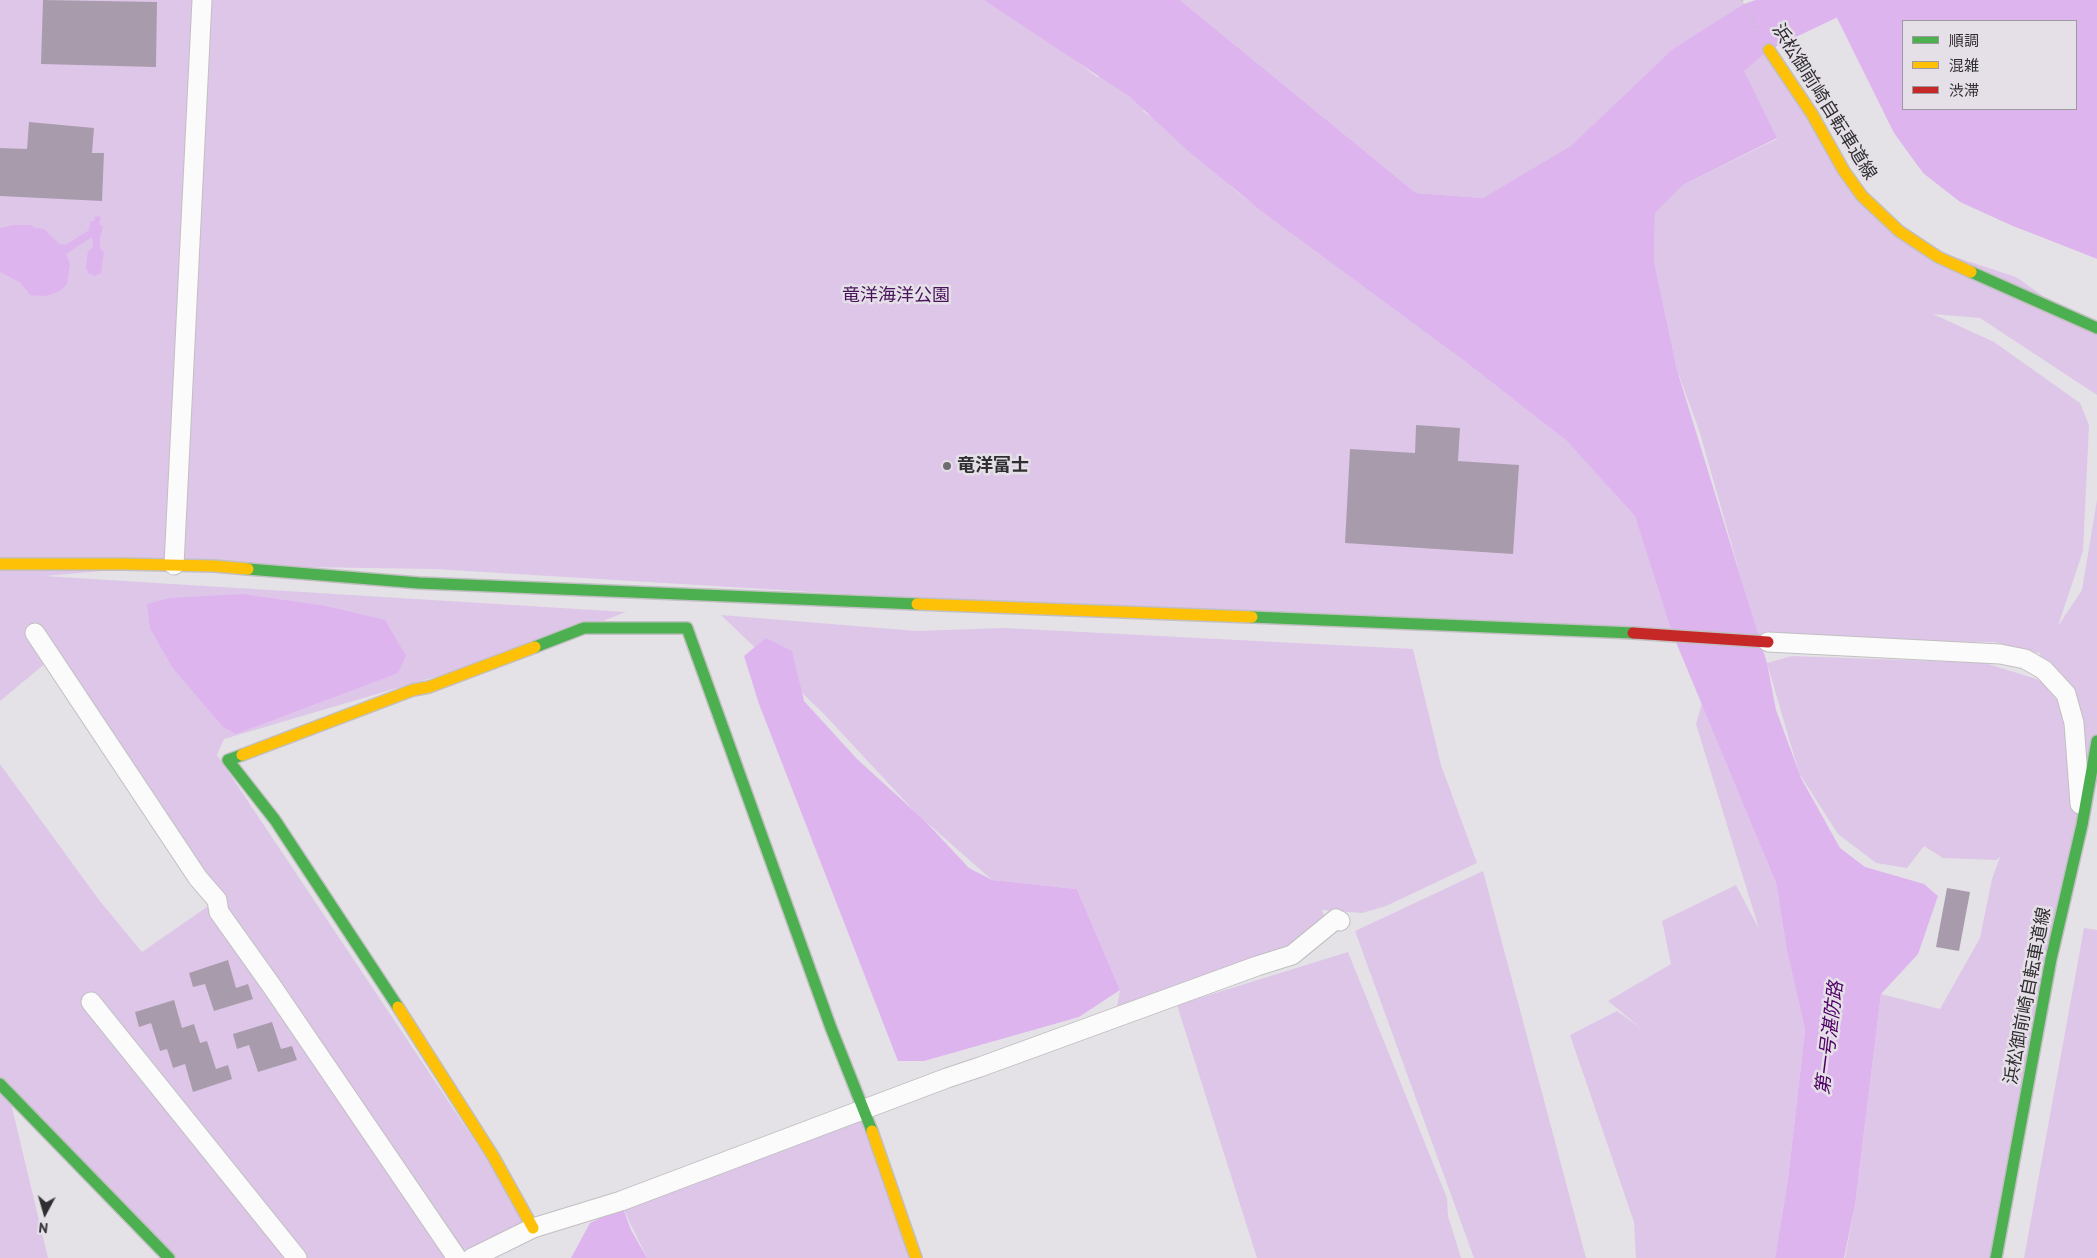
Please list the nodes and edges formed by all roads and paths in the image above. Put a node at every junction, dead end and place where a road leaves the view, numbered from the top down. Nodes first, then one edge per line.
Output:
1 (202, 0) edge
2 (1743, 2) edge
3 (1769, 50) joint
4 (2097, 328) edge
5 (0, 564) edge
6 (174, 565) junction
7 (36, 633) dead end
8 (1768, 642) joint
9 (2097, 741) edge
10 (2082, 824) junction
11 (1340, 921) dead end
12 (91, 1002) dead end
13 (0, 1084) edge
14 (864, 1108) junction
15 (533, 1228) junction
16 (169, 1258) edge
17 (297, 1258) edge
18 (456, 1258) edge
19 (472, 1258) edge
20 (916, 1258) edge
21 (1996, 1258) edge

1 - 6 street
2 - 3 path, 浜松御前崎自転車道線
3 - 4 street, 浜松御前崎自転車道線
5 - 6 street
6 - 8 street
7 - 18 street
8 - 10 street
9 - 10 street, 浜松御前崎自転車道線
10 - 21 street, 浜松御前崎自転車道線
11 - 14 street
12 - 17 street
13 - 16 street
14 - 15 street
14 - 15 street
14 - 20 street
15 - 19 street

